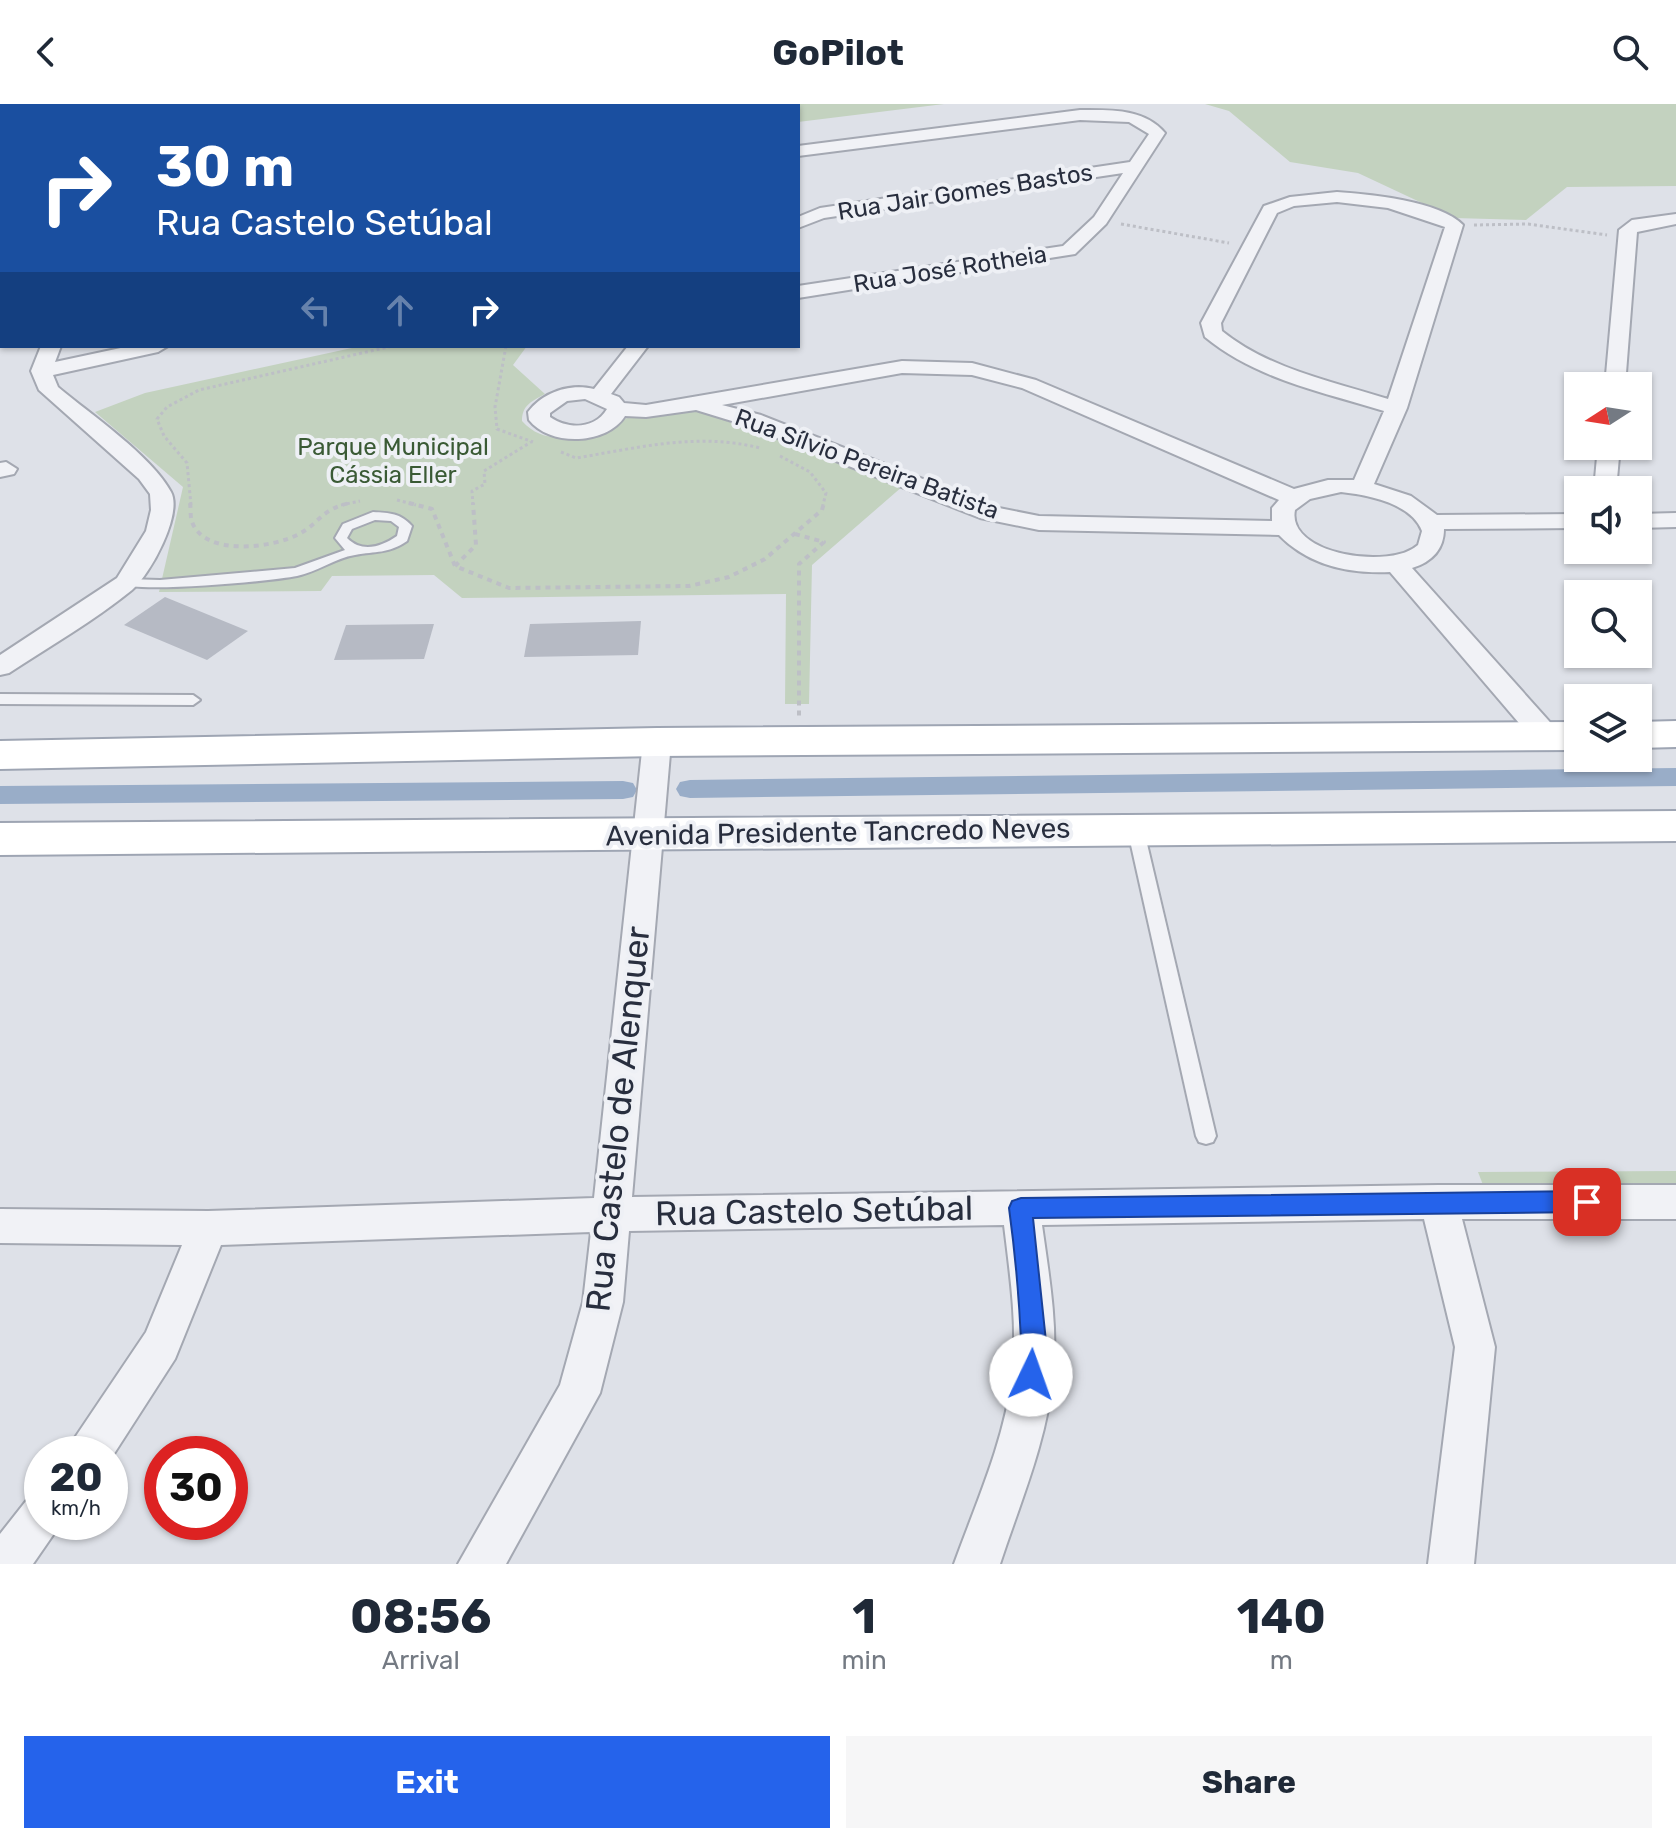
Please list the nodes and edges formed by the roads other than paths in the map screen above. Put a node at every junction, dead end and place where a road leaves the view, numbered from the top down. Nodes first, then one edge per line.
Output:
1 (800, 151) edge
2 (1135, 166) junction
3 (800, 209) edge
4 (820, 213) junction
5 (1676, 219) edge
6 (800, 222) edge
7 (800, 292) edge
8 (50, 348) edge
9 (149, 348) edge
10 (636, 348) edge
11 (41, 371) junction
12 (1616, 372) edge
13 (763, 391) junction
14 (600, 395) junction
15 (687, 405) junction
16 (1396, 408) junction
17 (618, 409) junction
18 (753, 420) junction
19 (1362, 487) junction
20 (1292, 497) junction
21 (1676, 520) edge
22 (1564, 521) edge
23 (1652, 521) edge
24 (1429, 522) junction
25 (1287, 528) junction
26 (356, 550) junction
27 (1396, 564) junction
28 (126, 583) junction
29 (0, 667) edge
30 (0, 699) edge
31 (193, 700) dead end
32 (1676, 734) edge
33 (1652, 735) edge
34 (1562, 736) edge
35 (0, 755) edge
36 (652, 790) junction
37 (1676, 826) edge
38 (1135, 827) junction
39 (0, 839) edge
40 (1206, 1136) dead end
41 (1438, 1202) junction
42 (1676, 1202) edge
43 (1021, 1208) junction
44 (613, 1214) junction
45 (0, 1226) edge
46 (208, 1228) junction
47 (101, 1436) edge
48 (24, 1540) edge
49 (5, 1564) edge
50 (481, 1564) edge
51 (977, 1564) edge
52 (1451, 1564) edge

1 - 2 street, Rua José Rotheia
2 - 4 street, Rua Jair Gomes Bastos
2 - 7 street, Rua José Rotheia
3 - 4 street
4 - 6 street, Rua Jair Gomes Bastos
5 - 12 street
8 - 11 street
9 - 11 street
10 - 14 street
11 - 28 street
13 - 15 street
13 - 18 street
13 - 20 street
14 - 17 street
14 - 17 street
15 - 17 street
15 - 18 street, Rua Sílvio Pereira Batista
16 - 16 street
16 - 19 street
18 - 25 street, Rua Sílvio Pereira Batista
19 - 20 street
19 - 24 street
20 - 25 street
21 - 23 street
22 - 24 street
24 - 27 street
25 - 27 street
26 - 26 lane
26 - 28 lane
27 - 34 street
28 - 29 street
30 - 31 lane
32 - 33 main road
34 - 36 main road, Avenida Presidente Tancredo Neves
35 - 36 main road, Avenida Presidente Tancredo Neves
36 - 38 main road, Avenida Presidente Tancredo Neves
36 - 39 main road, Avenida Presidente Tancredo Neves
36 - 44 street, Rua Castelo de Alenquer
37 - 38 main road, Avenida Presidente Tancredo Neves
38 - 40 lane
41 - 42 street, Rua Castelo Setúbal
41 - 43 street, Rua Castelo Setúbal
41 - 52 street
43 - 44 street, Rua Castelo Setúbal
43 - 51 street
44 - 46 street, Rua Castelo Setúbal
44 - 50 street, Rua Castelo de Alenquer
45 - 46 street, Rua Castelo Setúbal
46 - 47 street
48 - 49 street

